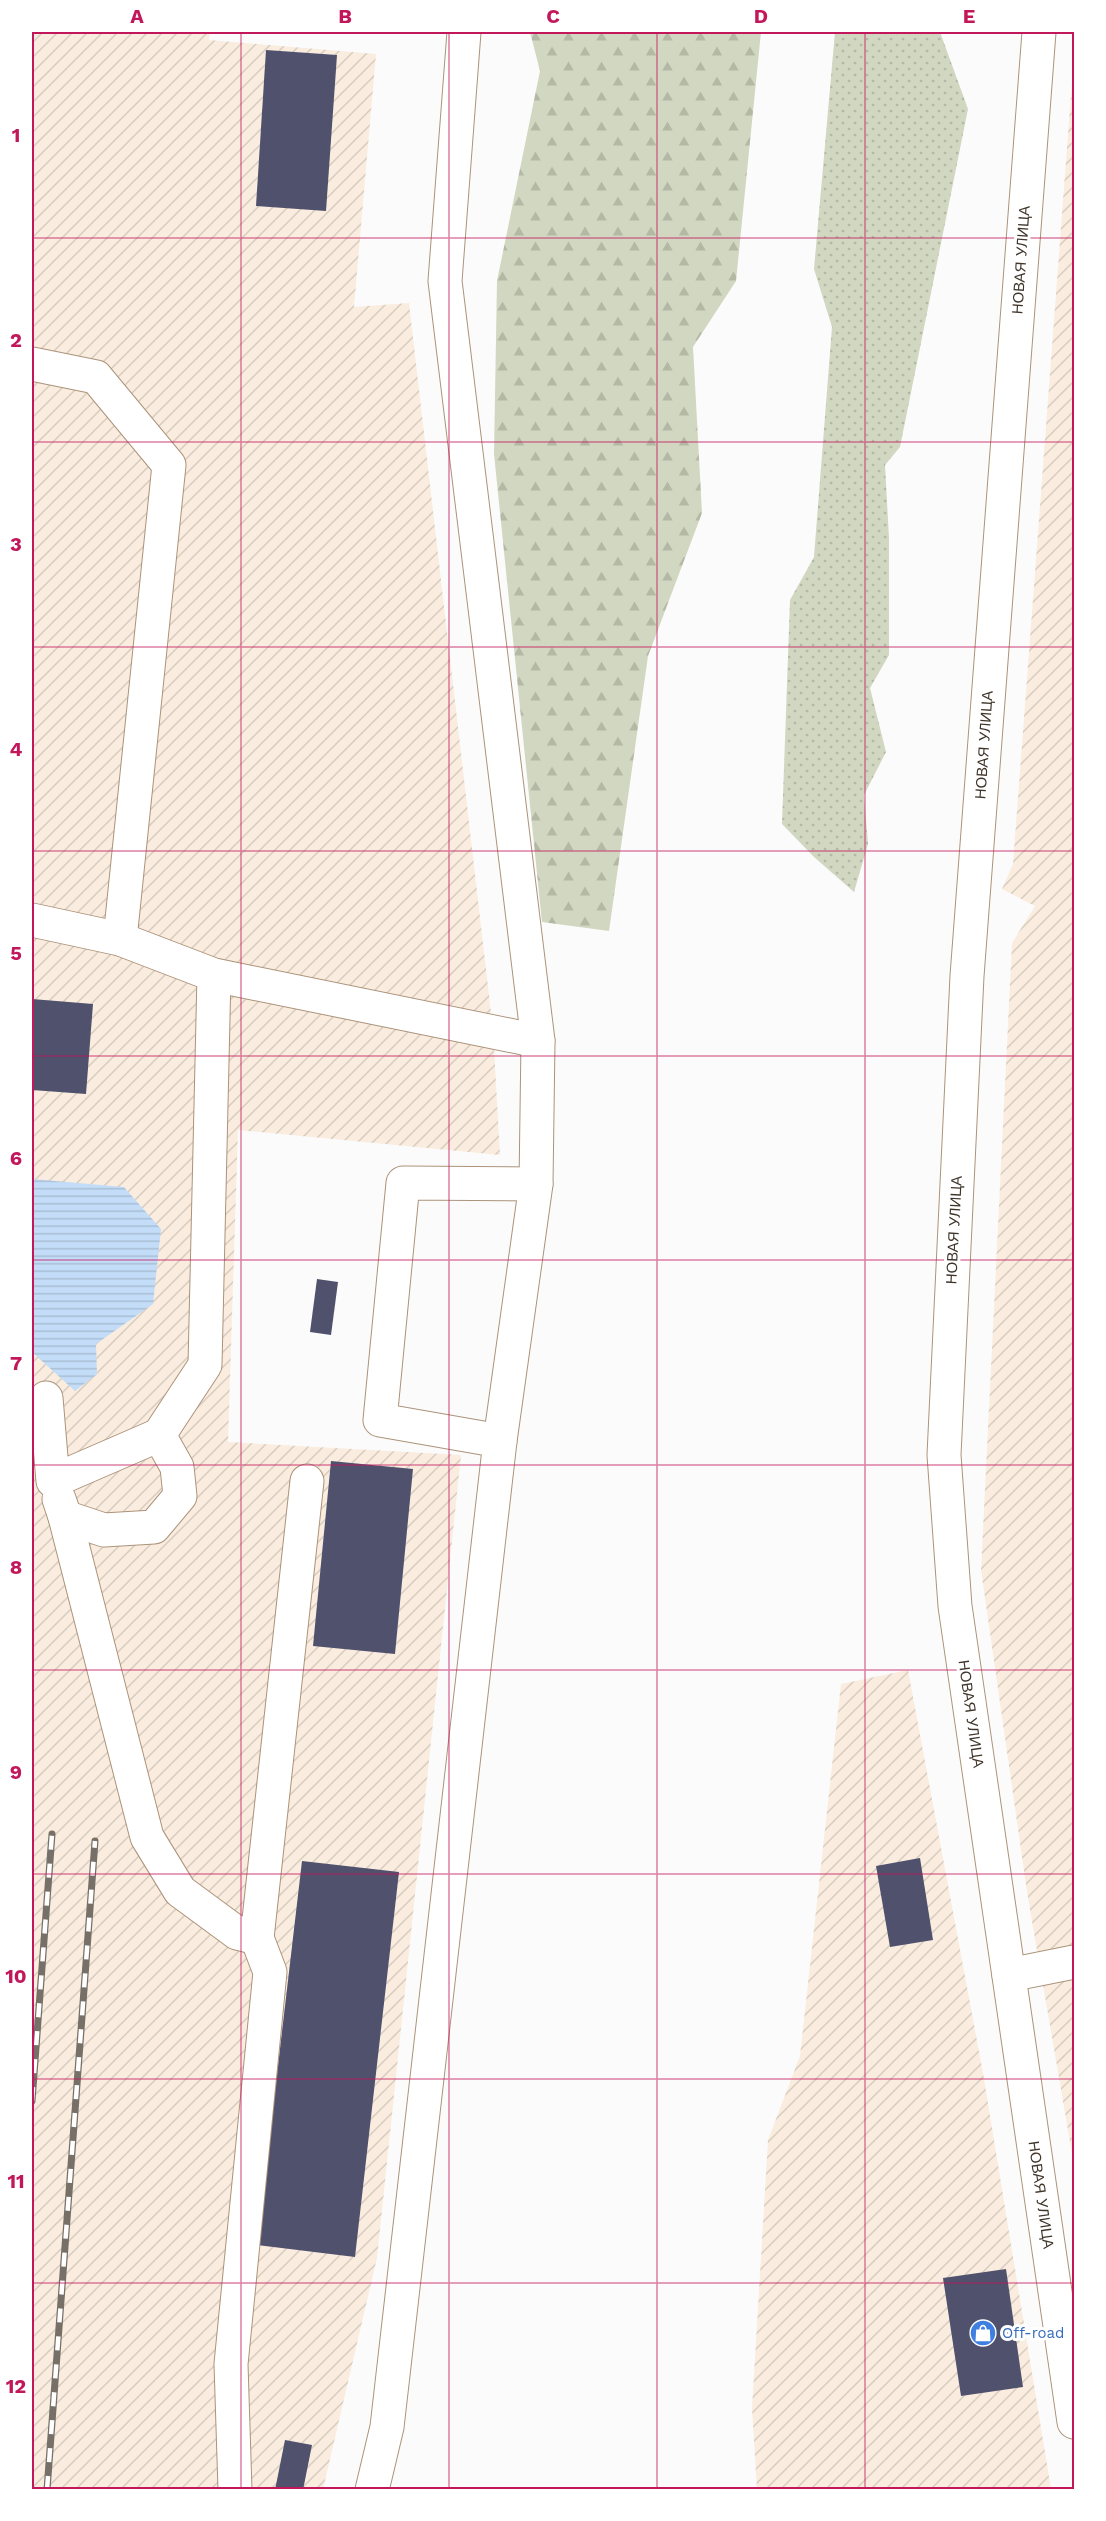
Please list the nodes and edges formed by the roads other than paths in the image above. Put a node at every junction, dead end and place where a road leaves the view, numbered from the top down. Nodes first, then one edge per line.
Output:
1 (464, 32) edge
2 (1039, 32) edge
3 (32, 364) edge
4 (32, 920) edge
5 (120, 939) junction
6 (214, 975) junction
7 (538, 1041) junction
8 (536, 1184) junction
9 (46, 1398) dead end
10 (159, 1435) junction
11 (500, 1441) junction
12 (307, 1481) dead end
13 (42, 1482) edge
14 (65, 1517) junction
15 (256, 1938) junction
16 (1074, 1962) edge
17 (1009, 1975) junction
18 (1074, 2421) edge
19 (235, 2490) edge
20 (372, 2490) edge

1 - 7 street
2 - 17 street, НОВАЯ УЛИЦА
3 - 5 street
4 - 5 street
5 - 6 street
6 - 7 street
6 - 10 street
7 - 8 street
8 - 11 street
8 - 11 street
9 - 13 street
10 - 13 street
10 - 14 street
11 - 20 street
12 - 15 street
13 - 14 street
14 - 15 street
15 - 19 street
16 - 17 street
17 - 18 street, НОВАЯ УЛИЦА

